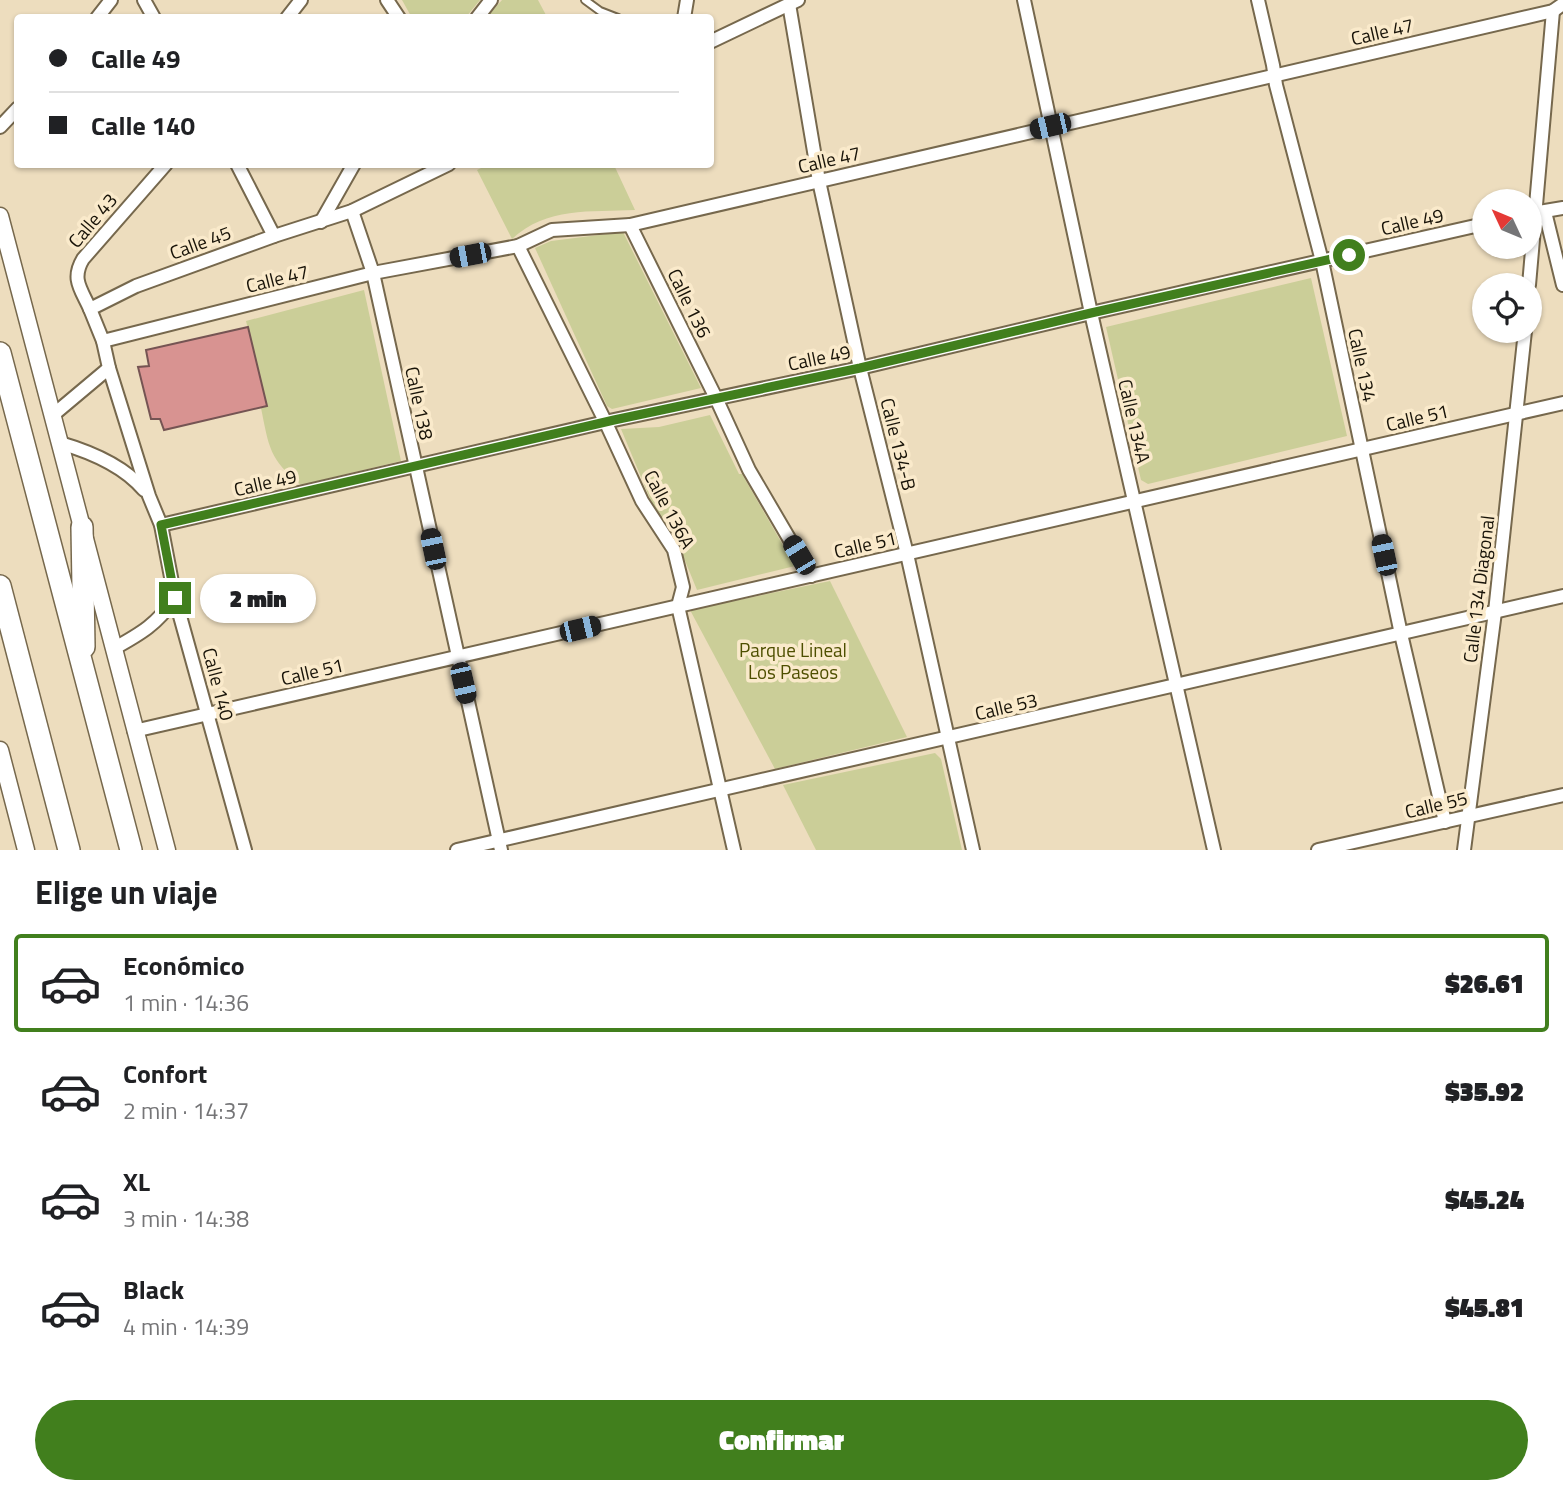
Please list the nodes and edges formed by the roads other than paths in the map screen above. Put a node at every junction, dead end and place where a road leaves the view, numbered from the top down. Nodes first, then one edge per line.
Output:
1 (111, 0) edge
2 (301, 0) edge
3 (491, 0) edge
4 (585, 0) edge
5 (1024, 0) edge
6 (1258, 0) edge
7 (794, 2) edge
8 (1558, 8) edge
9 (100, 14) edge
10 (290, 14) edge
11 (480, 14) edge
12 (608, 14) edge
13 (714, 40) edge
14 (1274, 75) junction
15 (14, 112) edge
16 (1050, 126) junction
17 (0, 127) edge
18 (163, 168) edge
19 (239, 168) edge
20 (352, 168) edge
21 (441, 168) edge
22 (819, 181) junction
23 (1539, 189) edge
24 (1563, 208) edge
25 (352, 211) junction
26 (1542, 212) edge
27 (0, 216) edge
28 (321, 222) junction
29 (629, 225) junction
30 (1472, 227) edge
31 (1542, 227) edge
32 (274, 236) junction
33 (518, 246) junction
34 (1322, 261) junction
35 (373, 273) junction
36 (1563, 285) edge
37 (90, 309) junction
38 (1091, 313) junction
39 (103, 341) junction
40 (1524, 343) edge
41 (0, 353) edge
42 (109, 368) junction
43 (860, 368) junction
44 (716, 398) junction
45 (1563, 403) edge
46 (1517, 414) junction
47 (53, 415) junction
48 (606, 423) junction
49 (60, 443) junction
50 (1361, 449) junction
51 (415, 468) junction
52 (149, 496) junction
53 (1133, 502) junction
54 (161, 525) junction
55 (82, 527) junction
56 (907, 554) junction
57 (811, 576) junction
58 (0, 586) edge
59 (1563, 597) edge
60 (175, 598) junction
61 (678, 606) junction
62 (1495, 612) junction
63 (1401, 634) junction
64 (113, 649) junction
65 (457, 657) junction
66 (85, 680) junction
67 (1177, 687) junction
68 (207, 714) junction
69 (134, 731) junction
70 (947, 740) junction
71 (0, 750) edge
72 (720, 790) junction
73 (1563, 795) edge
74 (1470, 816) junction
75 (1445, 822) junction
76 (500, 845) edge
77 (26, 850) edge
78 (69, 850) edge
79 (131, 850) edge
80 (167, 850) edge
81 (245, 850) edge
82 (457, 850) edge
83 (734, 850) edge
84 (973, 850) edge
85 (1214, 850) edge
86 (1318, 850) edge
87 (1464, 850) edge

1 - 9 street
2 - 10 street
3 - 11 street
4 - 12 lane
5 - 16 street, Calle 134A
6 - 14 street, Calle 134
7 - 13 street
7 - 22 street, Calle 134-B
8 - 14 street, Calle 47
8 - 23 street
14 - 16 street, Calle 47
14 - 34 street, Calle 134
15 - 17 street
16 - 22 street, Calle 47
16 - 38 street, Calle 134A
18 - 37 street, Calle 43
19 - 32 street
20 - 28 street
21 - 25 street, Calle 45
22 - 29 street, Calle 47
22 - 43 street, Calle 134-B
24 - 26 street
25 - 28 street, Calle 45
25 - 35 street, Calle 138
27 - 47 main road
28 - 32 street, Calle 45
29 - 33 street, Calle 47
29 - 44 street, Calle 136
30 - 34 street, Calle 49
31 - 36 street
32 - 37 street, Calle 45
33 - 35 street, Calle 47
33 - 48 street, Calle 136A
34 - 38 street, Calle 49
34 - 50 street, Calle 134
35 - 39 street, Calle 47
35 - 51 street, Calle 138
37 - 39 street
38 - 43 street, Calle 49
38 - 53 street, Calle 134A
39 - 42 street
40 - 46 street, Calle 134 Diagonal
41 - 66 highway
42 - 47 street
42 - 52 street, Calle 140
43 - 44 street, Calle 49
43 - 56 street, Calle 134-B
44 - 48 street, Calle 49
44 - 57 street, Calle 136
45 - 46 street, Calle 51
46 - 50 street, Calle 51
46 - 62 street, Calle 134 Diagonal
47 - 49 main road
48 - 51 street, Calle 49
48 - 61 street, Calle 136A
49 - 52 street
49 - 55 main road
50 - 53 street, Calle 51
50 - 63 street, Calle 134
51 - 54 street, Calle 49
51 - 65 street, Calle 138
52 - 54 street, Calle 140
53 - 56 street, Calle 51
53 - 67 street, Calle 134A
54 - 60 street, Calle 140
55 - 64 main road
55 - 66 highway
56 - 57 street, Calle 51
56 - 70 street, Calle 134-B
57 - 61 street, Calle 51
58 - 78 highway
59 - 62 street, Calle 53
60 - 64 street
60 - 68 street, Calle 140
61 - 65 street, Calle 51
61 - 72 street, Calle 136A
62 - 63 street, Calle 53
62 - 74 street, Calle 134 Diagonal
63 - 67 street, Calle 53
63 - 75 street, Calle 134
64 - 69 main road
65 - 68 street, Calle 51
65 - 76 street, Calle 138
66 - 79 highway
67 - 70 street, Calle 53
67 - 85 street, Calle 134A
68 - 69 street, Calle 51
68 - 81 street, Calle 140
69 - 80 main road
70 - 72 street, Calle 53
70 - 84 street, Calle 134-B
71 - 77 main road
72 - 76 street, Calle 53
72 - 83 street, Calle 136A
73 - 74 street, Calle 55
74 - 75 street, Calle 55
74 - 87 street, Calle 134 Diagonal
75 - 86 street, Calle 55
76 - 82 street, Calle 53

